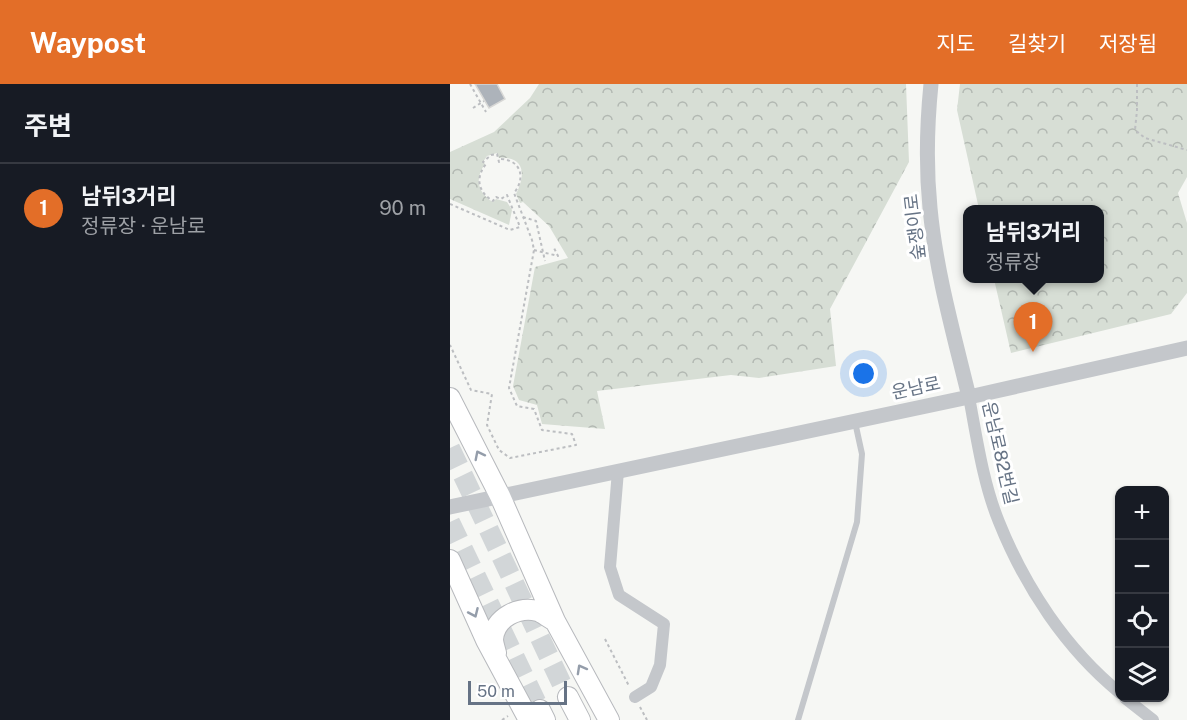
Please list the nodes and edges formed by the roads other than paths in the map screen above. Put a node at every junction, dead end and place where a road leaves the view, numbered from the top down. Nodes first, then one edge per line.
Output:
1 (931, 84) edge
2 (1187, 348) edge
3 (969, 397) junction
4 (450, 399) edge
5 (854, 421) junction
6 (618, 471) junction
7 (500, 496) junction
8 (450, 507) edge
9 (450, 560) edge
10 (555, 621) junction
11 (497, 662) junction
12 (1115, 689) edge
13 (568, 697) tunnel mouth
14 (634, 698) road end
15 (1130, 702) edge
16 (538, 717) edge
17 (580, 720) edge
18 (609, 720) edge
19 (798, 720) edge
20 (1153, 720) edge

1 - 3 street, 숲쟁이로
2 - 3 street, 운남로
3 - 5 street, 운남로
3 - 12 street, 운남로82번길
7 -> 4 highway
5 - 6 street, 운남로
5 - 19 lane
6 - 7 street, 운남로
6 - 14 street
7 - 8 street, 운남로
7 - 10 highway
9 -> 11 highway
10 - 11 highway
18 -> 10 highway
11 - 16 highway
13 - 17 highway
15 - 20 street

